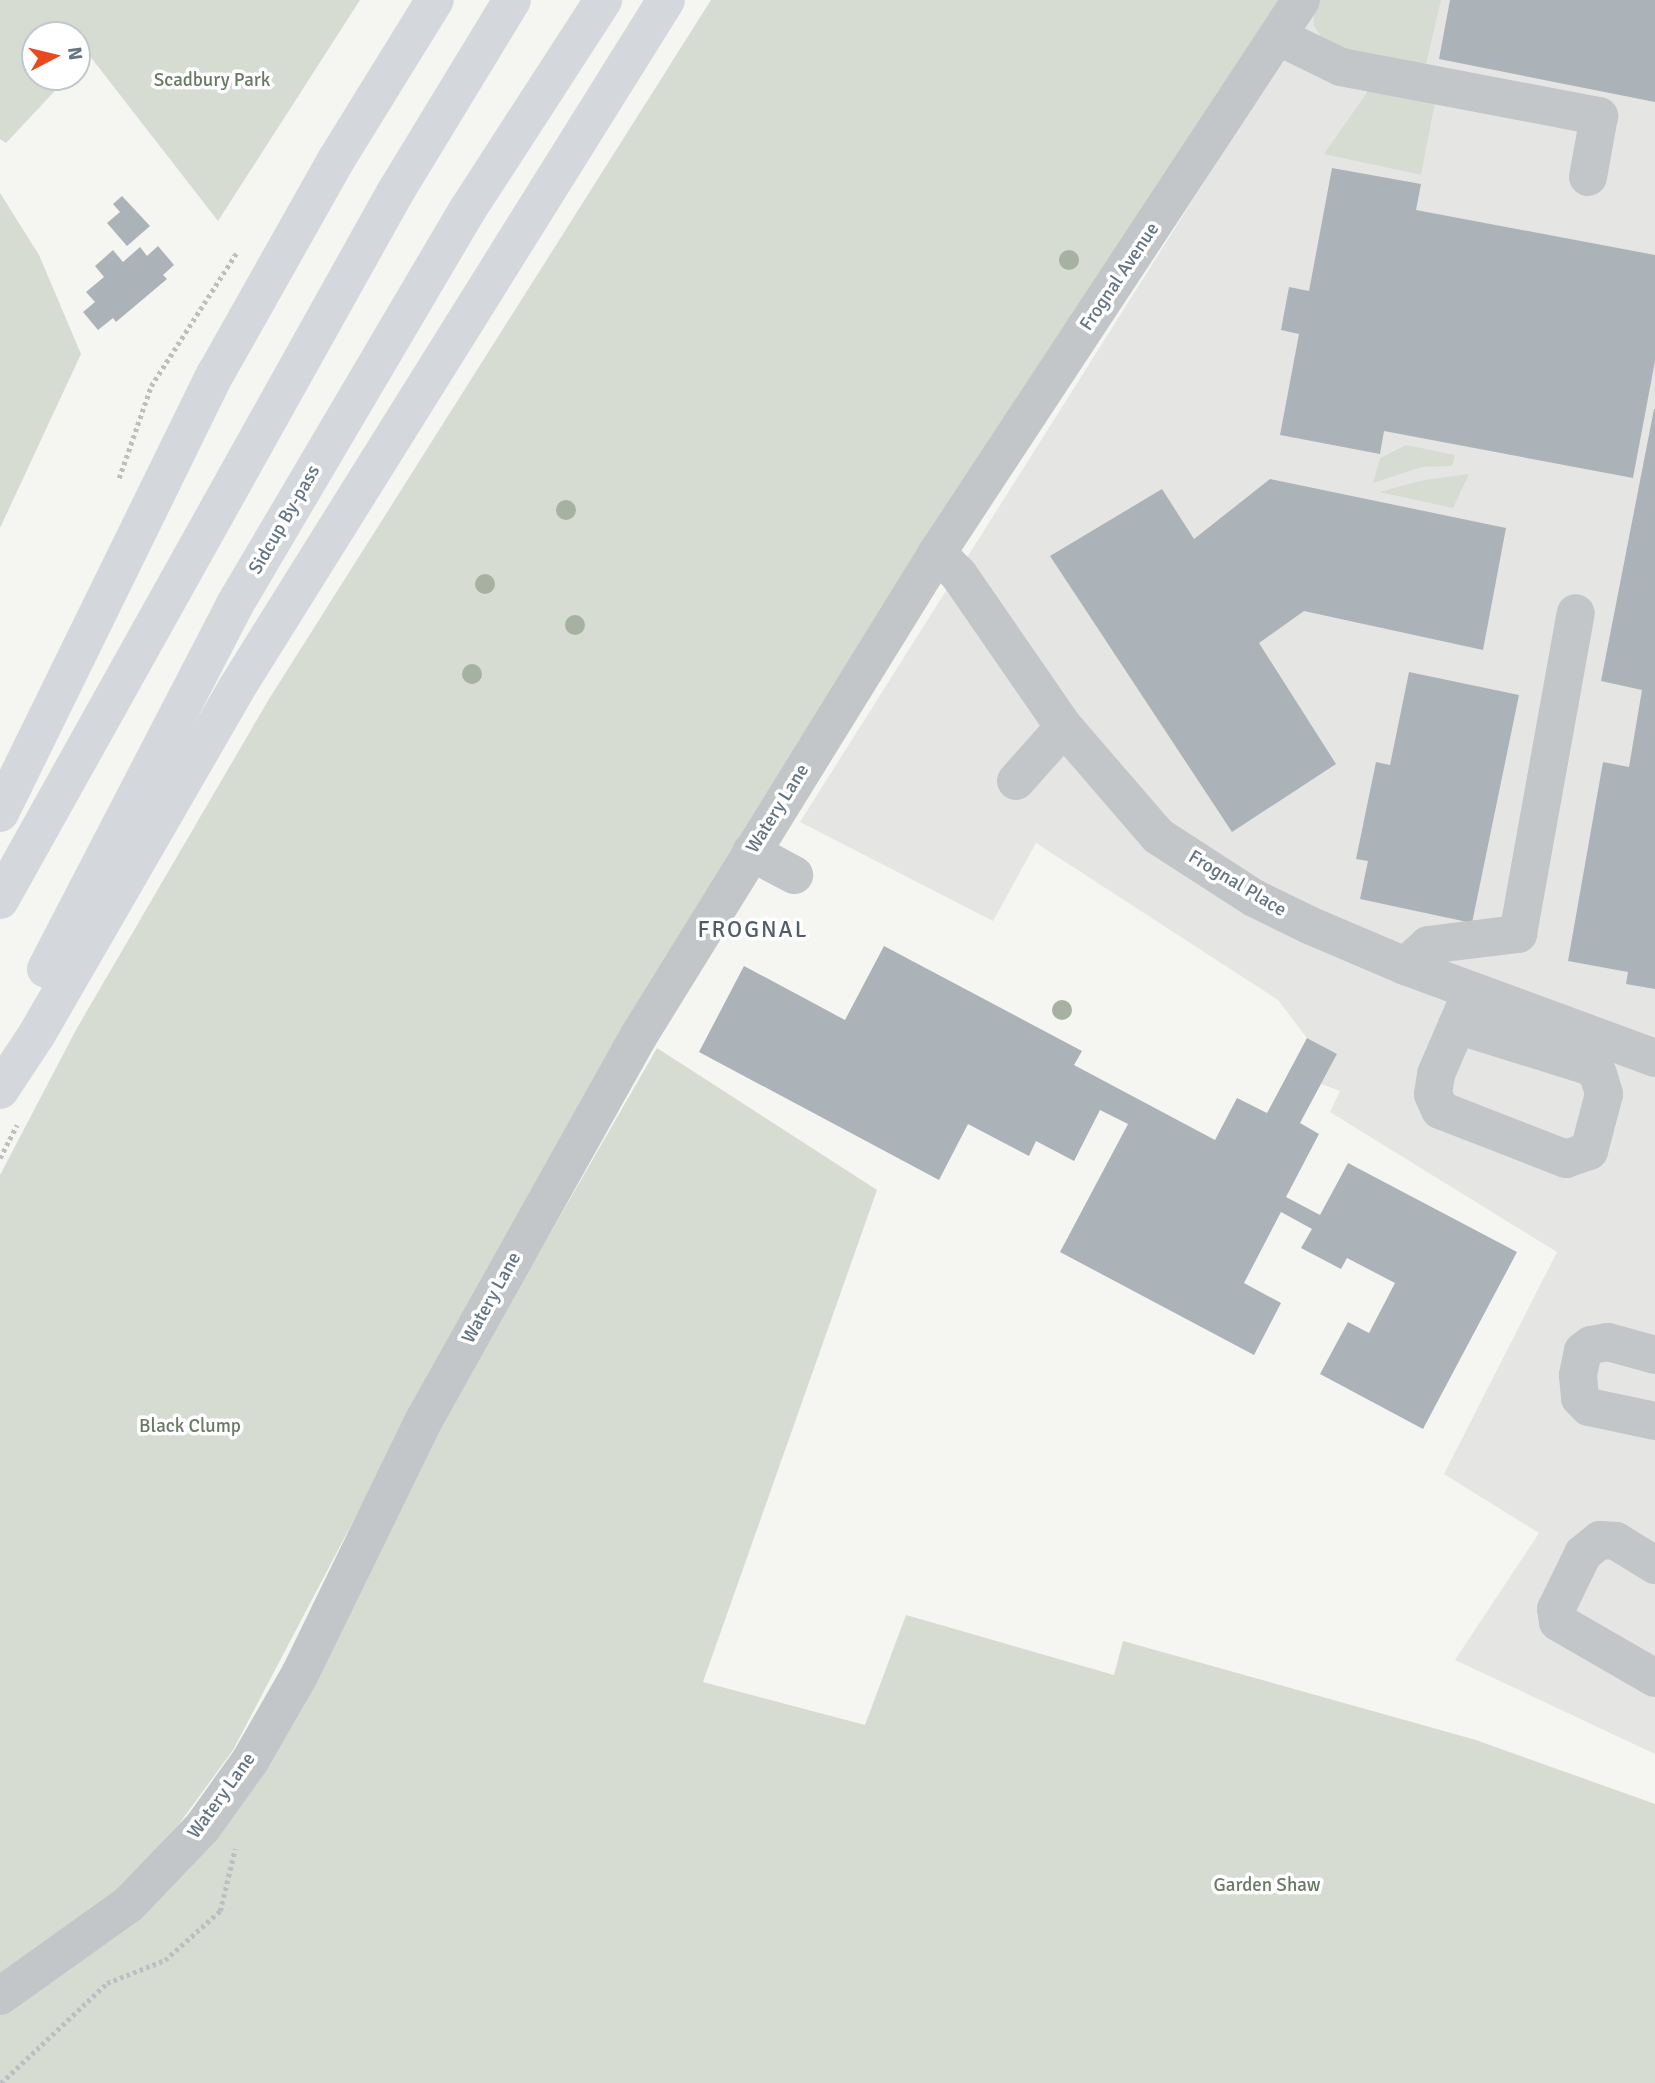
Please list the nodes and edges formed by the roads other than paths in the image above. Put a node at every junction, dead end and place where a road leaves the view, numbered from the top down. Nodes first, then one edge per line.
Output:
1 (435, 0) edge
2 (512, 0) edge
3 (603, 0) edge
4 (666, 0) edge
5 (1301, 0) edge
6 (1279, 37) junction
7 (1588, 177) dead end
8 (937, 553) junction
9 (1576, 613) dead end
10 (1064, 727) junction
11 (1016, 781) dead end
12 (0, 813) edge
13 (751, 852) junction
14 (794, 875) dead end
15 (0, 900) edge
16 (1405, 966) junction
17 (0, 1058) edge
18 (1655, 1058) edge
19 (0, 1090) edge
20 (1655, 1355) edge
21 (1655, 1422) edge
22 (1655, 1565) edge
23 (1655, 1678) edge
24 (0, 1996) edge

1 - 12 highway
2 - 15 highway
3 - 17 highway, Sidcup By-pass
4 - 19 highway
5 - 6 street, Frognal Avenue
6 - 7 street
6 - 8 street, Frognal Avenue
8 - 10 street, Frognal Place
8 - 13 street, Watery Lane
9 - 16 street
10 - 11 street
10 - 16 street, Frognal Place
13 - 14 street
13 - 24 street, Watery Lane
16 - 18 street, Frognal Place
20 - 21 street
22 - 23 street

